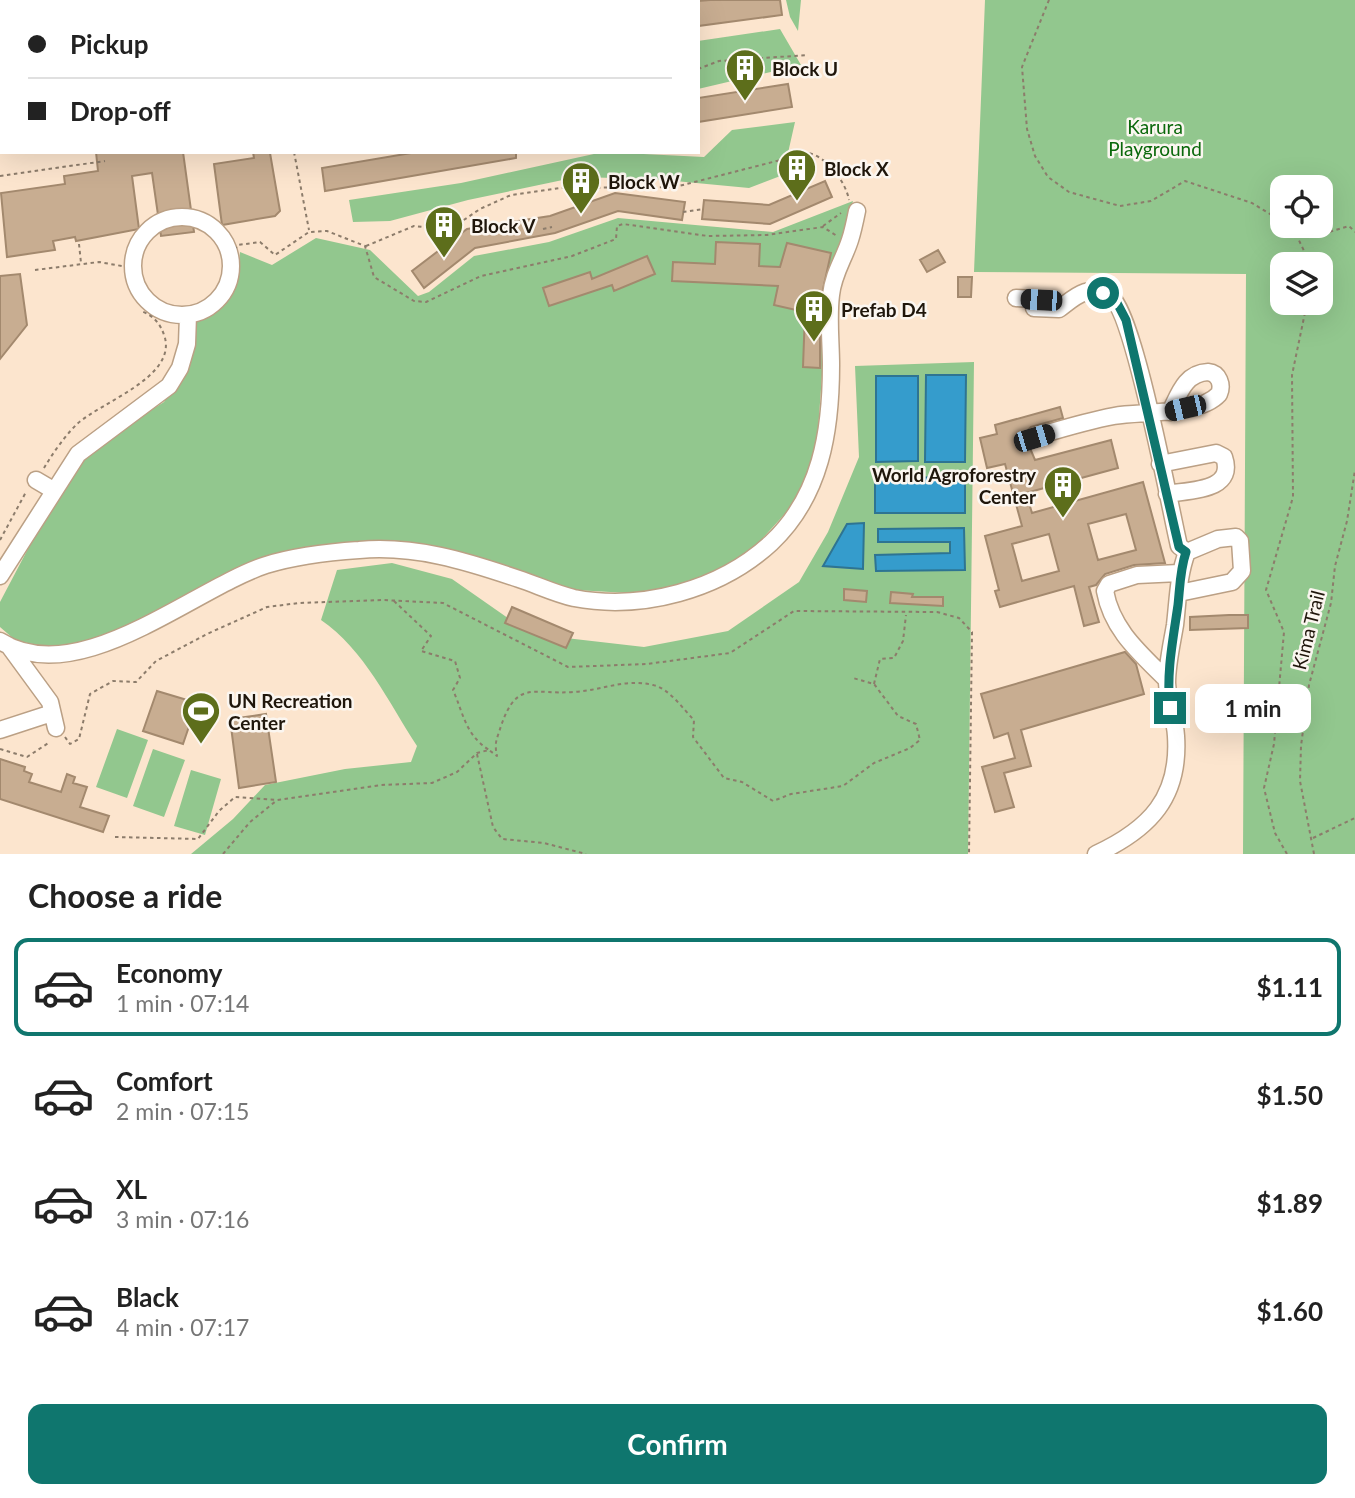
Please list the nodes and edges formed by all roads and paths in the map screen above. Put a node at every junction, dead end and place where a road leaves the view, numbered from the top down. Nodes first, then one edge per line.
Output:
1 (1049, 0) edge
2 (808, 55) dead end
3 (700, 68) edge
4 (294, 154) edge
5 (105, 161) dead end
6 (0, 176) edge
7 (703, 209) dead end
8 (850, 209) junction
9 (683, 212) dead end
10 (1270, 214) edge
11 (552, 227) dead end
12 (823, 227) junction
13 (543, 229) dead end
14 (1333, 231) edge
15 (309, 232) junction
16 (1355, 232) edge
17 (850, 241) junction
18 (79, 244) dead end
19 (365, 246) junction
20 (230, 255) junction
21 (82, 264) junction
22 (133, 268) junction
23 (35, 270) dead end
24 (1016, 298) dead end
25 (1066, 301) junction
26 (1034, 308) dead end
27 (141, 311) dead end
28 (188, 315) junction
29 (1304, 315) edge
30 (1149, 412) junction
31 (1170, 412) dead end
32 (1034, 438) dead end
33 (1160, 464) junction
34 (1355, 470) edge
35 (36, 480) junction
36 (54, 490) junction
37 (1167, 494) junction
38 (0, 540) edge
39 (1186, 552) junction
40 (1, 572) edge
41 (1179, 573) junction
42 (1179, 593) junction
43 (393, 600) junction
44 (906, 614) junction
45 (4, 643) edge
46 (853, 678) dead end
47 (1167, 680) junction
48 (874, 684) junction
49 (56, 728) junction
50 (0, 730) edge
51 (0, 749) edge
52 (489, 750) junction
53 (477, 753) junction
54 (277, 800) junction
55 (1355, 818) edge
56 (114, 837) dead end
57 (1312, 839) junction
58 (223, 854) edge
59 (586, 854) edge
60 (969, 854) edge
61 (1096, 854) edge
62 (1287, 854) edge
63 (1314, 854) edge

1 - 10 path
2 - 3 path
4 - 15 path
5 - 6 path
7 - 9 path
8 - 12 path
8 - 17 lane
8 - 19 path
11 - 13 path
12 - 17 path
12 - 19 path
14 - 16 path
15 - 19 path
15 - 20 path
17 - 45 lane
18 - 21 path
20 - 22 lane
20 - 28 lane
21 - 22 path
21 - 23 path
22 - 28 lane
24 - 25 lane
25 - 26 lane
25 - 30 lane
27 - 35 path
28 - 36 lane
29 - 62 path
30 - 31 lane
30 - 32 lane
30 - 33 lane
33 - 37 lane
33 - 37 lane
34 - 57 path, Kima Trail
35 - 36 lane
35 - 38 path
36 - 40 lane
37 - 39 lane
39 - 41 lane
39 - 42 lane
41 - 42 lane
41 - 47 lane
42 - 47 lane
43 - 44 path
43 - 49 path
43 - 52 path
44 - 48 path
44 - 60 path
45 - 49 lane
46 - 48 path
47 - 61 lane
48 - 52 path
49 - 50 lane
49 - 51 path
52 - 53 path
53 - 54 path
53 - 59 path
54 - 56 path
54 - 58 path
55 - 57 path
57 - 63 path, Kima Trail

